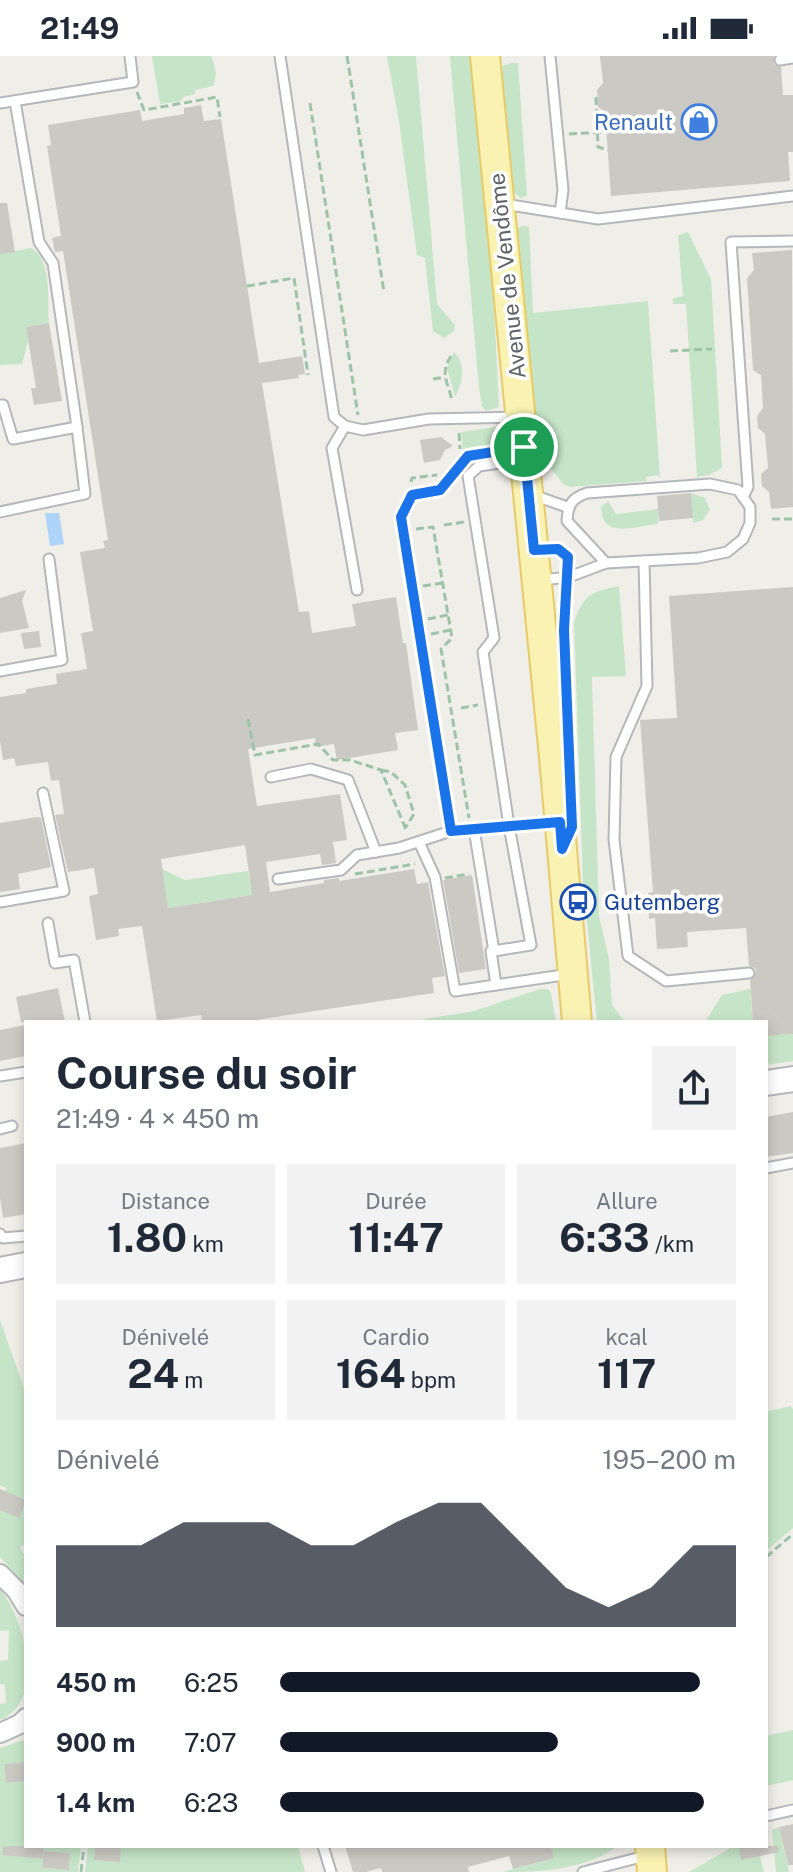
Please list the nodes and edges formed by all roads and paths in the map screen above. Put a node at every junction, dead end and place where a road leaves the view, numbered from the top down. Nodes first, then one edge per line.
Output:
1 (130, 56) edge
2 (280, 56) edge
3 (347, 56) edge
4 (485, 56) edge
5 (550, 56) edge
6 (793, 58) edge
7 (780, 60) dead end
8 (133, 82) junction
9 (596, 97) dead end
10 (15, 101) junction
11 (0, 103) edge
12 (310, 103) dead end
13 (220, 117) dead end
14 (597, 132) junction
15 (606, 132) dead end
16 (558, 135) junction
17 (608, 150) dead end
18 (793, 196) edge
19 (500, 204) junction
20 (560, 213) junction
21 (793, 241) edge
22 (247, 286) dead end
23 (384, 292) dead end
24 (712, 349) dead end
25 (670, 351) dead end
26 (451, 356) dead end
27 (308, 375) dead end
28 (445, 377) junction
29 (433, 379) dead end
30 (452, 400) dead end
31 (0, 405) edge
32 (521, 417) junction
33 (359, 420) dead end
34 (345, 426) junction
35 (77, 427) junction
36 (459, 433) dead end
37 (525, 453) junction
38 (454, 457) dead end
39 (443, 478) junction
40 (469, 481) junction
41 (406, 491) dead end
42 (528, 493) junction
43 (743, 497) junction
44 (567, 507) junction
45 (0, 512) edge
46 (772, 519) dead end
47 (793, 519) edge
48 (409, 530) dead end
49 (534, 550) junction
50 (49, 559) dead end
51 (644, 561) junction
52 (606, 563) junction
53 (569, 577) junction
54 (537, 580) junction
55 (443, 583) junction
56 (418, 587) dead end
57 (357, 590) dead end
58 (448, 615) junction
59 (424, 620) dead end
60 (451, 630) junction
61 (426, 634) dead end
62 (0, 671) edge
63 (486, 704) dead end
64 (461, 708) dead end
65 (381, 770) dead end
66 (271, 777) dead end
67 (43, 793) dead end
68 (472, 825) junction
69 (509, 826) junction
70 (405, 828) dead end
71 (567, 828) junction
72 (451, 831) junction
73 (419, 842) junction
74 (376, 852) junction
75 (433, 872) junction
76 (354, 874) dead end
77 (473, 874) dead end
78 (278, 879) dead end
79 (0, 902) edge
80 (48, 923) dead end
81 (494, 951) junction
82 (573, 973) junction
83 (749, 973) dead end
84 (496, 985) junction
85 (85, 1020) edge
86 (577, 1020) edge
87 (24, 1072) edge
88 (0, 1076) edge
89 (793, 1079) edge
90 (768, 1083) edge
91 (12, 1126) dead end
92 (0, 1129) edge
93 (793, 1163) edge
94 (768, 1168) edge
95 (0, 1234) edge
96 (24, 1236) edge
97 (24, 1265) edge
98 (0, 1270) edge
99 (793, 1534) edge
100 (768, 1555) edge
101 (0, 1574) edge
102 (24, 1603) edge
103 (24, 1720) edge
104 (0, 1733) edge
105 (793, 1810) edge
106 (768, 1816) edge
107 (84, 1848) edge
108 (324, 1848) edge
109 (651, 1858) edge
110 (81, 1872) edge
111 (331, 1872) edge
112 (583, 1872) edge

1 - 8 lane
2 - 34 lane
3 - 23 path
4 - 19 main road, Avenue de Vendôme
5 - 16 lane
6 - 7 lane
8 - 10 lane
8 - 13 path
9 - 14 path
10 - 11 lane
10 - 35 lane
12 - 33 path
14 - 15 path
14 - 16 path
14 - 17 path
16 - 20 lane
18 - 20 lane
19 - 20 lane
19 - 32 main road, Avenue de Vendôme
21 - 43 lane
22 - 27 path
24 - 25 path
26 - 28 path
28 - 29 path
28 - 30 path
31 - 35 lane
32 - 34 lane
32 - 37 main road, Avenue de Vendôme
34 - 57 lane
35 - 45 lane
36 - 38 path
37 - 39 lane
37 - 40 lane
37 - 42 main road, Avenue de Vendôme
39 - 40 lane
39 - 41 path
39 - 72 lane
40 - 69 lane
42 - 44 lane
42 - 49 main road, Avenue de Vendôme
43 - 44 lane
43 - 51 lane
44 - 52 lane
46 - 47 path
48 - 55 path
49 - 53 lane
49 - 54 main road, Avenue de Vendôme
50 - 62 lane
51 - 52 lane
51 - 83 lane
52 - 53 lane
53 - 54 lane
53 - 71 lane
54 - 71 main road, Avenue de Vendôme
55 - 56 path
55 - 58 path
58 - 59 path
58 - 60 path
60 - 61 path
60 - 68 path
63 - 64 path
65 - 70 path
66 - 74 lane
67 - 79 lane
68 - 69 lane
68 - 72 lane
68 - 81 lane
69 - 71 lane
69 - 81 lane
71 - 82 main road, Avenue de Vendôme
72 - 73 lane
73 - 74 lane
73 - 75 lane
74 - 78 lane
75 - 76 path
75 - 77 path
75 - 84 lane
80 - 85 lane
81 - 84 lane
82 - 84 lane
82 - 86 main road, Avenue de Vendôme
87 - 88 lane
89 - 90 street
91 - 92 lane
93 - 94 lane
95 - 96 lane
97 - 98 street
99 - 100 path
101 - 102 street
103 - 104 street
105 - 106 lane
107 - 110 path
108 - 111 lane
109 - 112 lane

